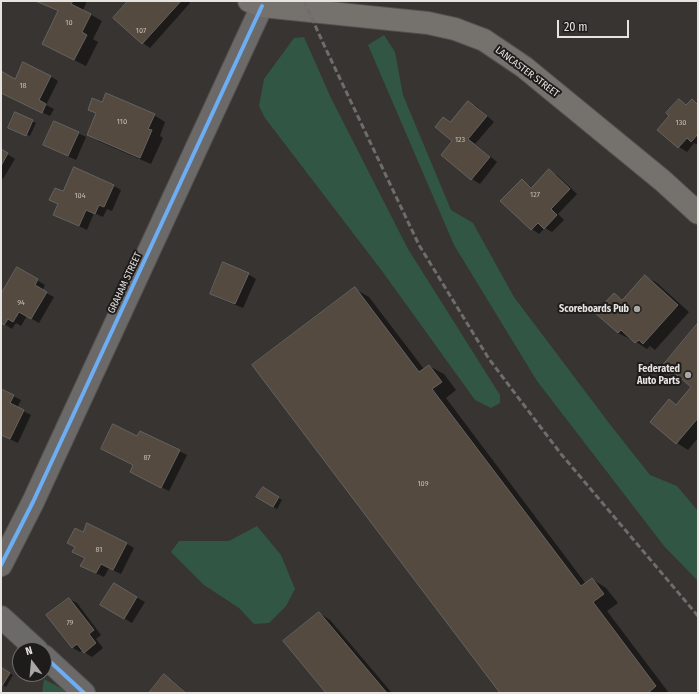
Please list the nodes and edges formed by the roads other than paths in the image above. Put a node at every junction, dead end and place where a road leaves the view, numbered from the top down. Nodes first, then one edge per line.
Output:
1 (255, 4) edge
2 (698, 214) edge
3 (1, 565) edge
4 (1, 617) edge
5 (28, 642) edge
6 (52, 663) edge
7 (84, 693) edge

1 - 2 main road, LANCASTER STREET
1 - 3 street, GRAHAM STREET
4 - 5 street
6 - 7 street

